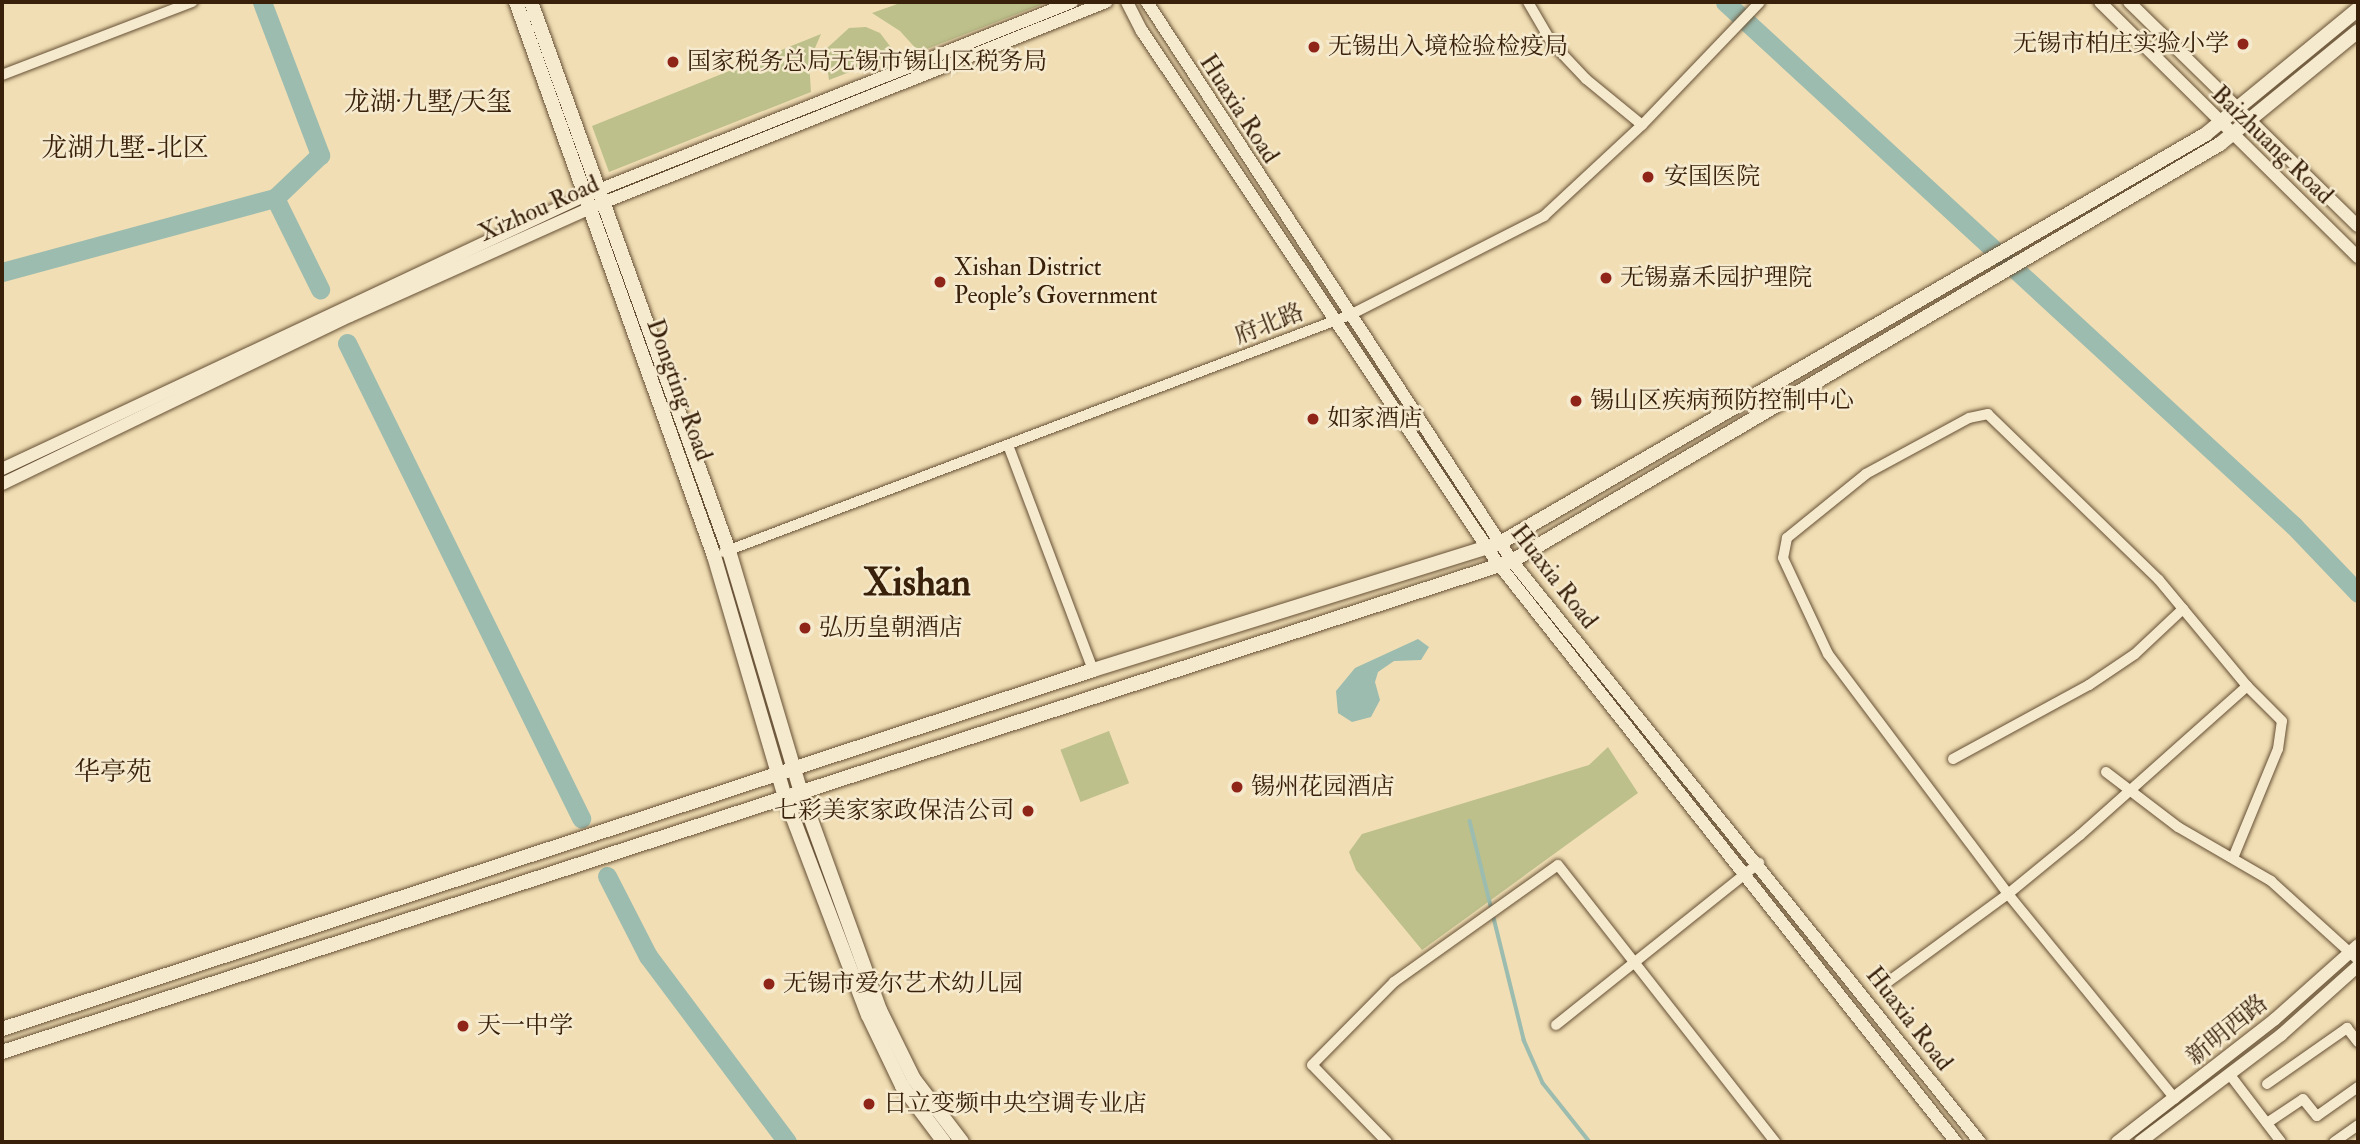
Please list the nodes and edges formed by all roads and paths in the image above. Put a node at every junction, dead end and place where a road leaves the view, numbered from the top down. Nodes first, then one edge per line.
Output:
1 (192, 2) edge
2 (516, 2) edge
3 (531, 2) edge
4 (1072, 2) edge
5 (1106, 2) edge
6 (1127, 2) edge
7 (1147, 2) edge
8 (1528, 2) edge
9 (2100, 2) edge
10 (2129, 2) edge
11 (1758, 4) edge
12 (2358, 9) edge
13 (2358, 31) edge
14 (2, 75) edge
15 (2237, 110) junction
16 (2250, 120) junction
17 (2219, 124) junction
18 (1642, 125) junction
19 (2233, 134) junction
20 (595, 199) junction
21 (2358, 226) edge
22 (2358, 257) edge
23 (1350, 315) junction
24 (1334, 322) junction
25 (1008, 445) junction
26 (2, 469) edge
27 (2, 485) edge
28 (1493, 546) junction
29 (730, 551) junction
30 (714, 556) junction
31 (1506, 563) junction
32 (2183, 609) junction
33 (1093, 670) junction
34 (2247, 685) junction
35 (1953, 759) dead end
36 (795, 768) junction
37 (2106, 772) dead end
38 (778, 774) junction
39 (2130, 790) junction
40 (801, 792) junction
41 (785, 797) junction
42 (2233, 858) junction
43 (1759, 863) junction
44 (1745, 874) junction
45 (2008, 894) junction
46 (2356, 953) edge
47 (1635, 962) junction
48 (2358, 966) edge
49 (1885, 984) dead end
50 (1556, 1025) dead end
51 (2, 1029) edge
52 (2358, 1042) edge
53 (2, 1052) edge
54 (2230, 1075) junction
55 (2267, 1084) dead end
56 (2358, 1087) edge
57 (2175, 1099) junction
58 (2267, 1123) junction
59 (2358, 1125) edge
60 (944, 1142) edge
61 (961, 1142) edge
62 (1387, 1142) edge
63 (1775, 1142) edge
64 (1956, 1142) edge
65 (1980, 1142) edge
66 (2117, 1142) edge
67 (2140, 1142) edge
68 (2281, 1142) edge
69 (2334, 1142) edge

1 - 14 street
2 - 20 main road, Dongting Road
3 - 20 main road, Dongting Road
4 - 20 street, Xizhou Road
5 - 20 street, Xizhou Road
6 - 24 street, Huaxia Road
7 - 23 street, Huaxia Road
8 - 18 street
9 - 17 street, Baizhuang Road
10 - 15 street, Baizhuang Road
11 - 18 street, 府北路
12 - 15 main road
13 - 16 main road
15 - 16 street, Baizhuang Road
15 - 17 main road
16 - 19 main road
16 - 21 street, Baizhuang Road
17 - 19 street, Baizhuang Road
17 - 28 main road
18 - 23 street, 府北路
19 - 22 street, Baizhuang Road
19 - 31 main road
20 - 26 street, Xizhou Road
20 - 27 street, Xizhou Road
20 - 29 main road, Dongting Road
20 - 30 main road, Dongting Road
23 - 24 street, 府北路
23 - 28 street, Huaxia Road
24 - 25 street, 府北路
24 - 28 street, Huaxia Road
25 - 29 street, 府北路
25 - 33 street
28 - 31 street, Huaxia Road
28 - 33 main road
29 - 30 street, 府北路
29 - 36 main road, Dongting Road
30 - 38 main road, Dongting Road
31 - 40 main road
31 - 43 street, Huaxia Road
31 - 44 street, Huaxia Road
32 - 34 street
32 - 35 street
32 - 45 street
33 - 36 main road
34 - 39 street
34 - 42 street
36 - 38 main road
36 - 40 main road, Dongting Road
37 - 39 street
38 - 41 main road, Dongting Road
38 - 51 main road
39 - 42 street
39 - 45 street
40 - 41 main road
40 - 61 main road, Dongting Road
41 - 53 main road
41 - 60 main road, Dongting Road
42 - 46 street
43 - 44 street
43 - 65 street, Huaxia Road
44 - 47 street
44 - 64 street, Huaxia Road
45 - 49 street
45 - 57 street
46 - 57 street, 新明西路
47 - 50 street
47 - 62 street
47 - 63 street
48 - 54 street, 新明西路
52 - 55 street
54 - 58 street
54 - 67 street, 新明西路
56 - 58 street
57 - 66 street, 新明西路
58 - 68 street
59 - 69 street

